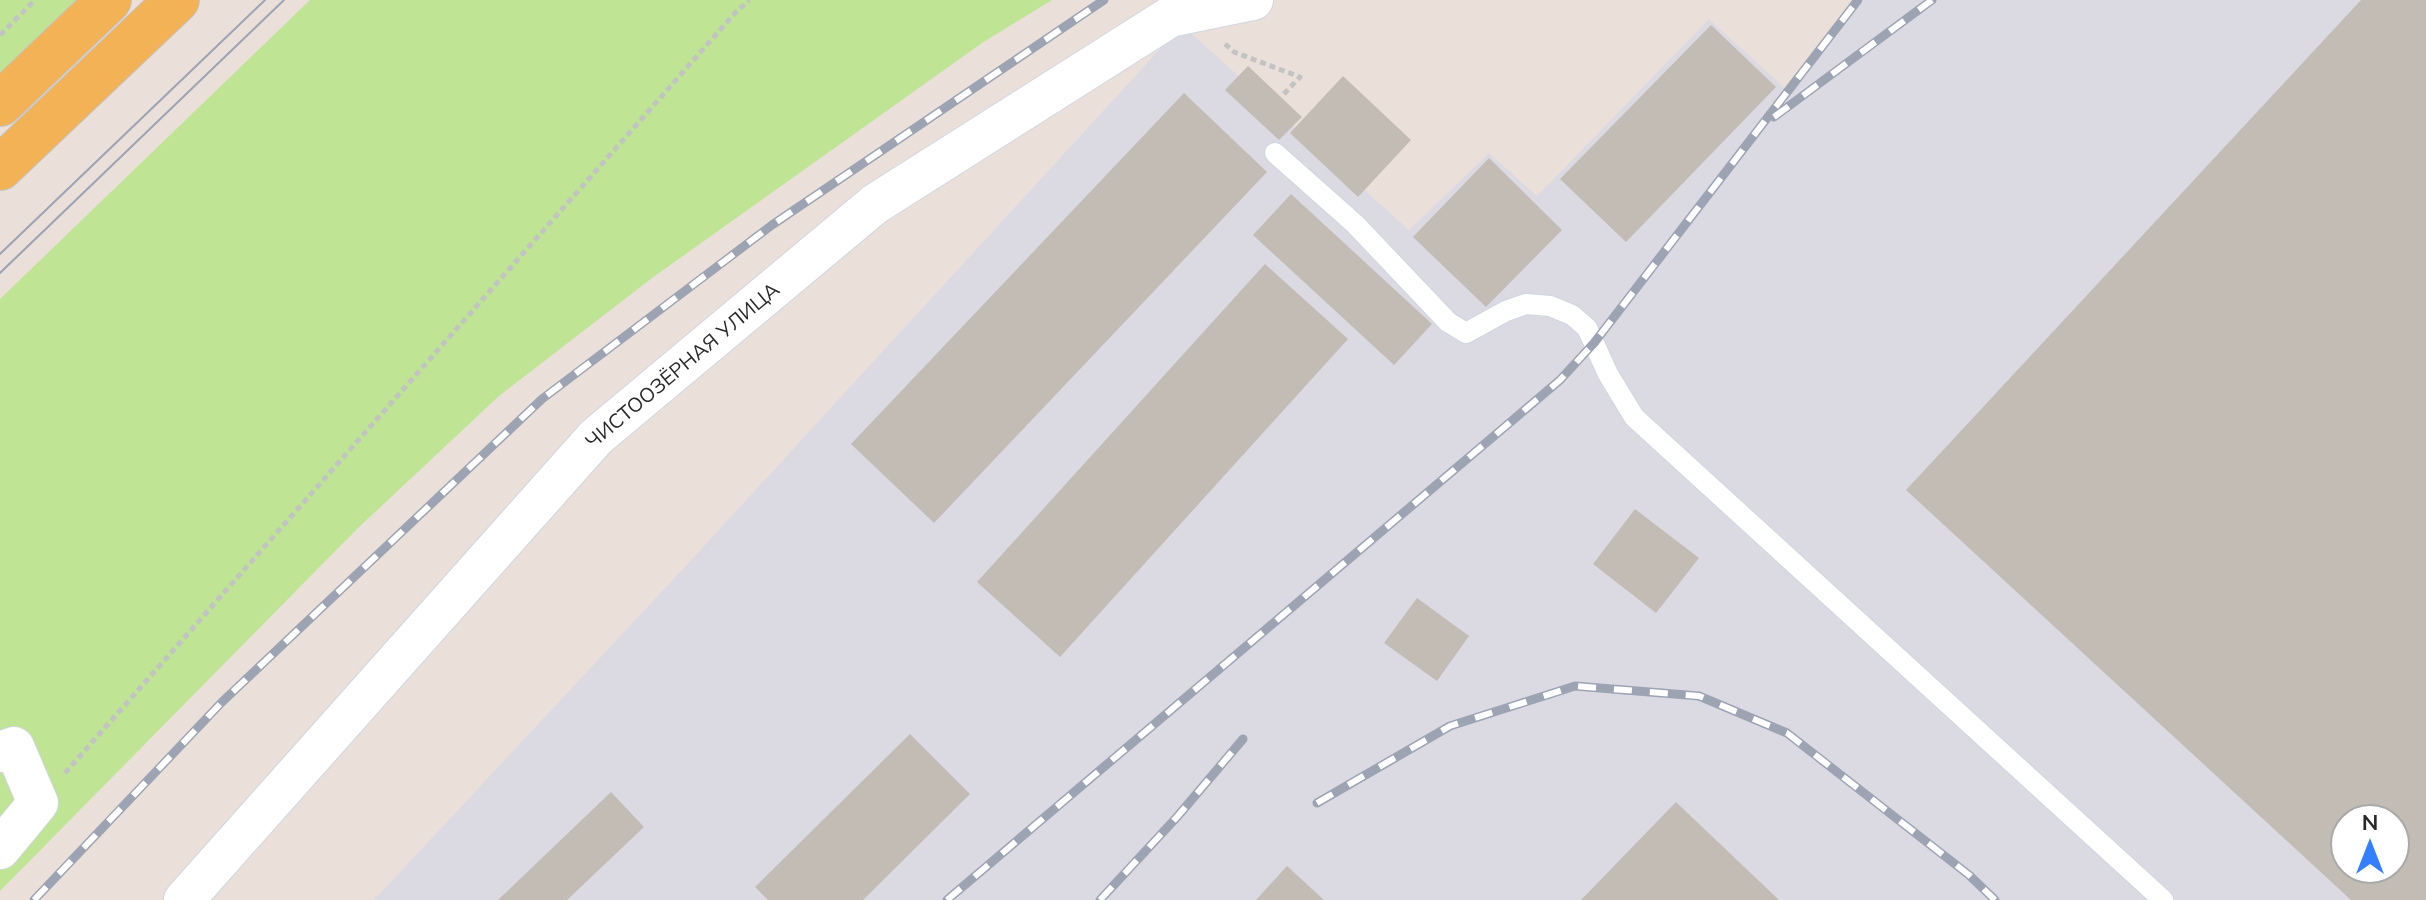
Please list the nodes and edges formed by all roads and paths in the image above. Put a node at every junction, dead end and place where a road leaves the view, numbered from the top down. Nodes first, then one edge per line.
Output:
1 (35, 0) edge
2 (109, 0) edge
3 (177, 0) edge
4 (749, 0) edge
5 (1253, 0) edge
6 (1191, 13) junction
7 (0, 35) edge
8 (1281, 97) dead end
9 (0, 104) edge
10 (1275, 153) dead end
11 (0, 168) edge
12 (0, 752) edge
13 (38, 803) junction
14 (0, 849) edge
15 (184, 900) edge
16 (2163, 900) edge

1 - 7 path
2 - 9 main road
3 - 11 main road
4 - 13 path
5 - 6 street, ЧИСТООЗЁРНАЯ УЛИЦА
6 - 8 path
6 - 15 street, ЧИСТООЗЁРНАЯ УЛИЦА
10 - 16 lane
12 - 13 street
13 - 14 street

